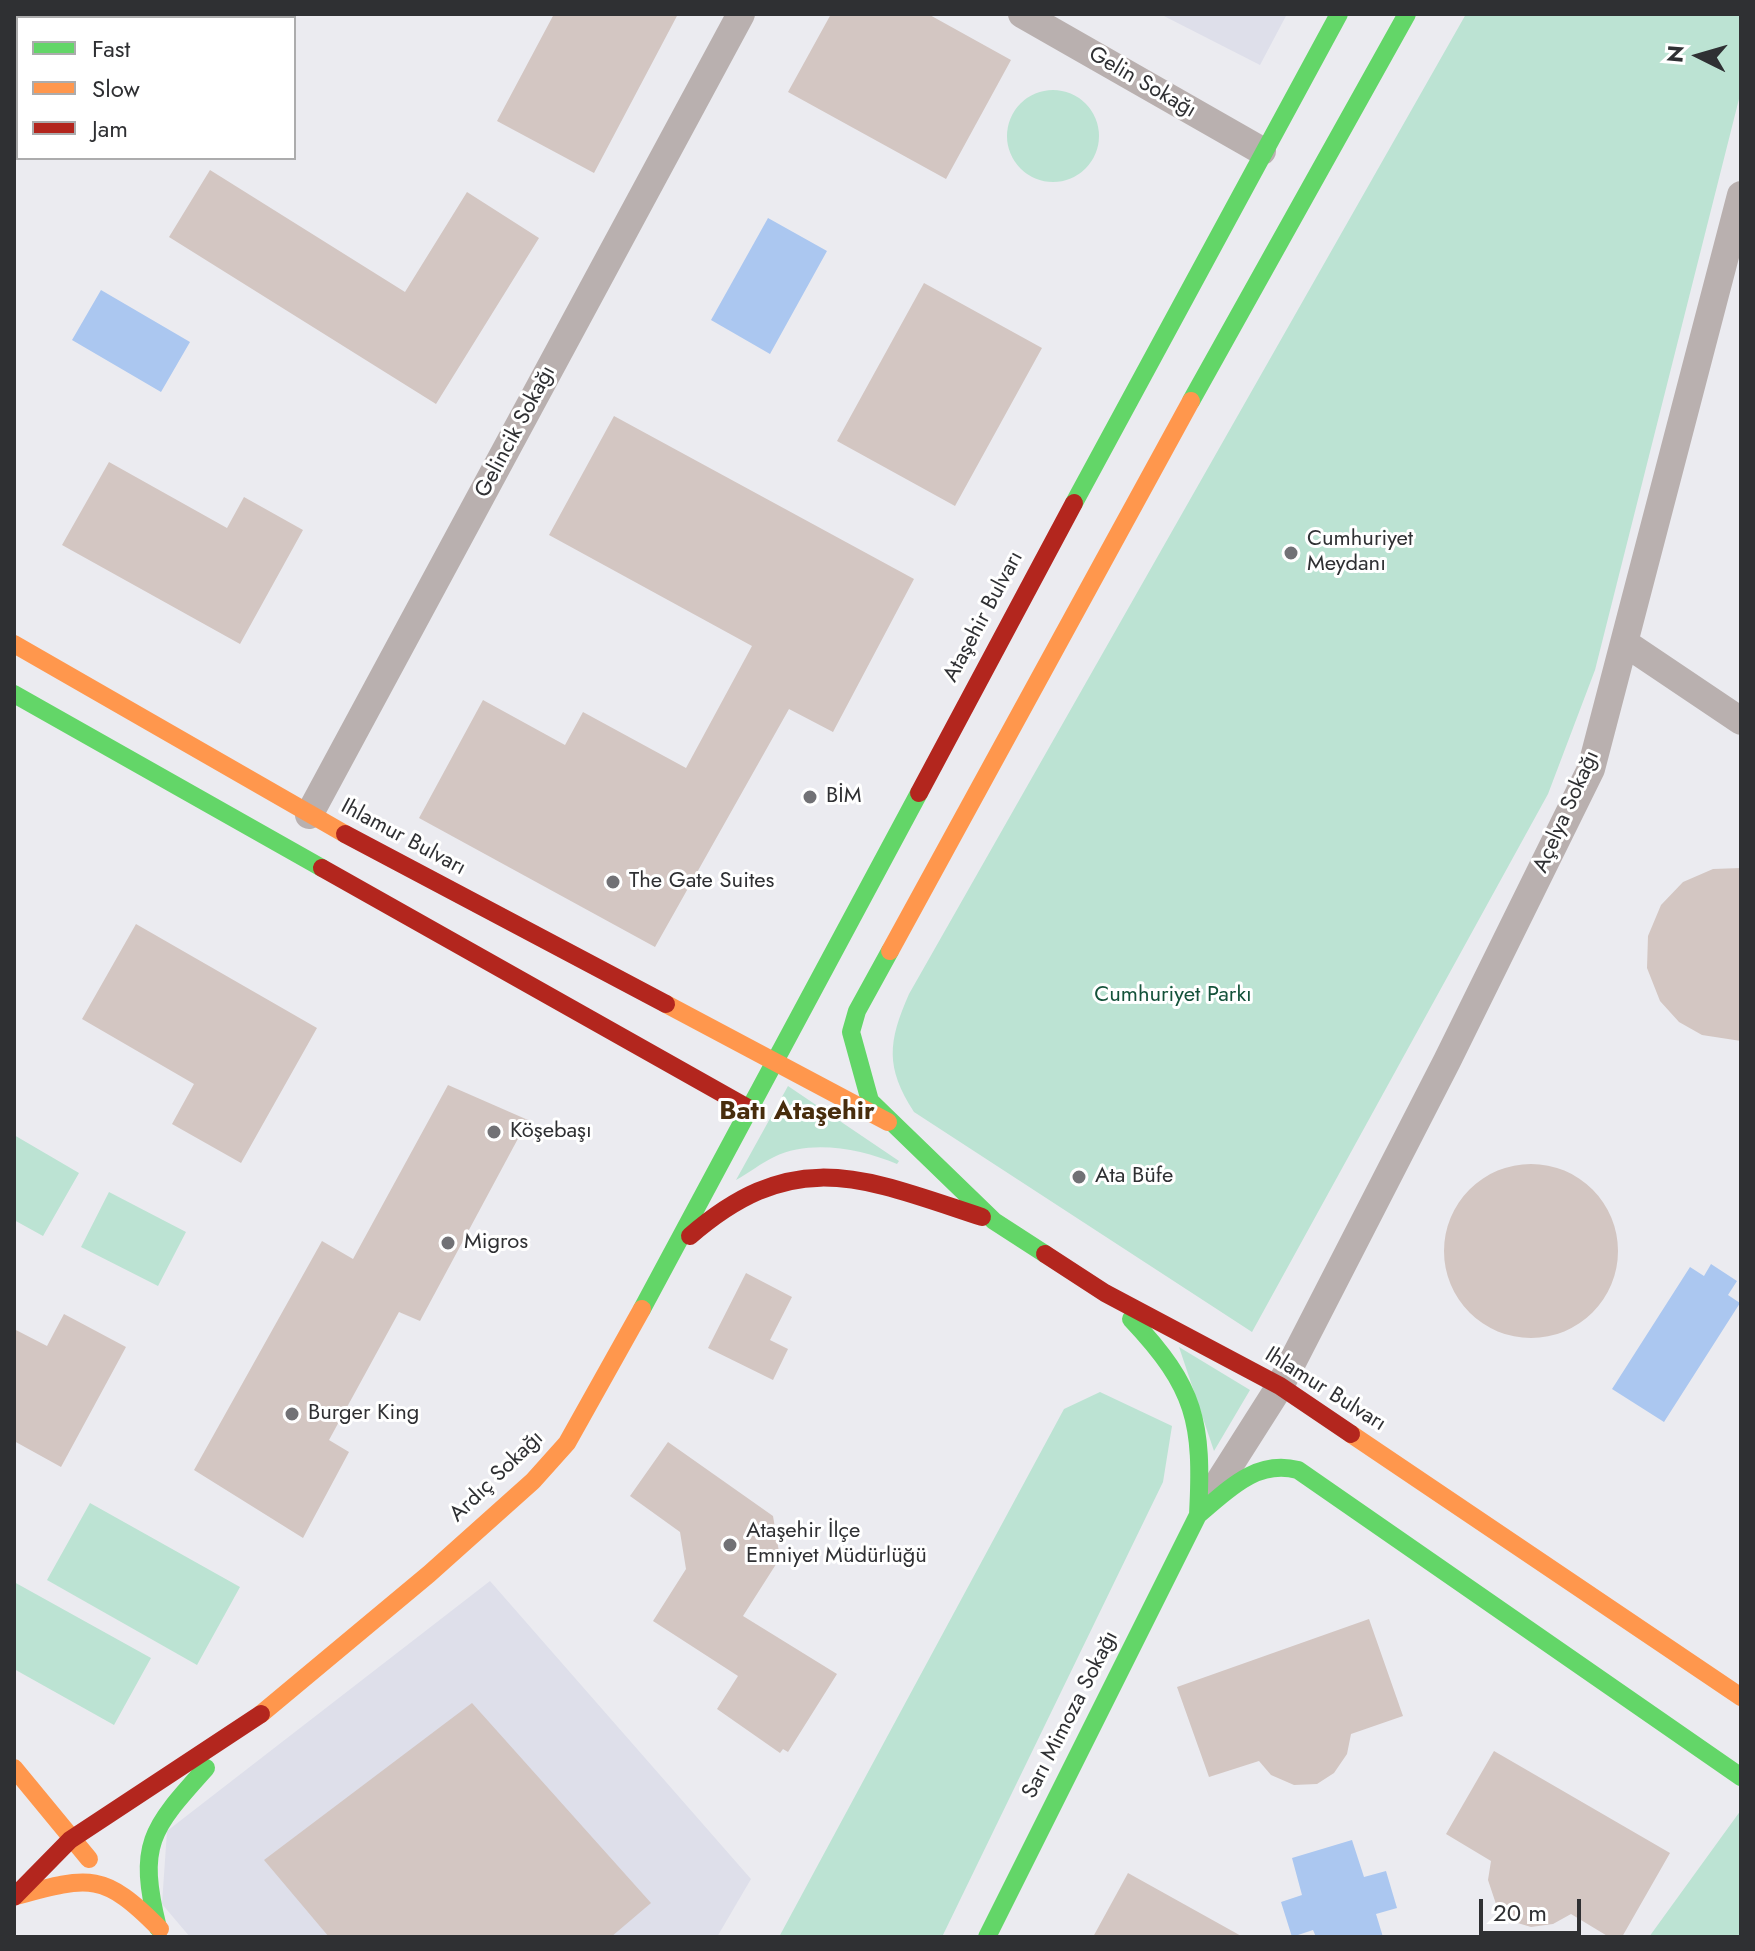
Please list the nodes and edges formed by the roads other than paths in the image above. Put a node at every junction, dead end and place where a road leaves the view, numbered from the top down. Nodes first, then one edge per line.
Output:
1 (741, 14) edge
2 (1022, 14) edge
3 (1339, 14) edge
4 (1407, 14) edge
5 (1262, 151) junction
6 (1741, 195) edge
7 (1625, 643) junction
8 (14, 644) edge
9 (14, 694) edge
10 (1741, 721) edge
11 (299, 832) junction
12 (775, 1061) junction
13 (748, 1108) junction
14 (888, 1122) junction
15 (994, 1221) junction
16 (677, 1246) junction
17 (1105, 1293) junction
18 (1280, 1386) junction
19 (1198, 1515) junction
20 (1741, 1697) edge
21 (238, 1732) junction
22 (14, 1768) edge
23 (1741, 1777) edge
24 (70, 1840) junction
25 (124, 1892) junction
26 (15, 1896) edge
27 (162, 1932) edge
28 (987, 1937) edge

1 - 11 street, Gelincik Sokağı
2 - 5 street, Gelin Sokağı
3 - 5 main road, Ataşehir Bulvarı
4 - 14 main road
5 - 12 main road, Ataşehir Bulvarı
6 - 7 street, Açelya Sokağı
7 - 10 street
7 - 18 street, Açelya Sokağı
8 - 11 main road, Ihlamur Bulvarı
9 - 11 main road, Ihlamur Bulvarı
11 - 12 main road, Ihlamur Bulvarı
11 - 13 main road, Ihlamur Bulvarı
12 - 13 main road, Ataşehir Bulvarı
12 - 14 main road, Ihlamur Bulvarı
13 - 16 main road, Ataşehir Bulvarı
14 - 15 main road, Ihlamur Bulvarı
15 - 16 main road, Ardıç Sokağı
15 - 17 main road, Ihlamur Bulvarı
16 - 21 main road, Ardıç Sokağı
17 - 18 main road, Ihlamur Bulvarı
17 - 19 main road
18 - 19 street, Açelya Sokağı
18 - 20 main road, Ihlamur Bulvarı
19 - 23 main road
19 - 28 main road, Sarı Mimoza Sokağı
21 - 24 main road, Ardıç Sokağı
21 - 27 main road
22 - 24 main road
24 - 25 main road
24 - 26 main road, Ardıç Sokağı
25 - 26 main road
25 - 27 main road

